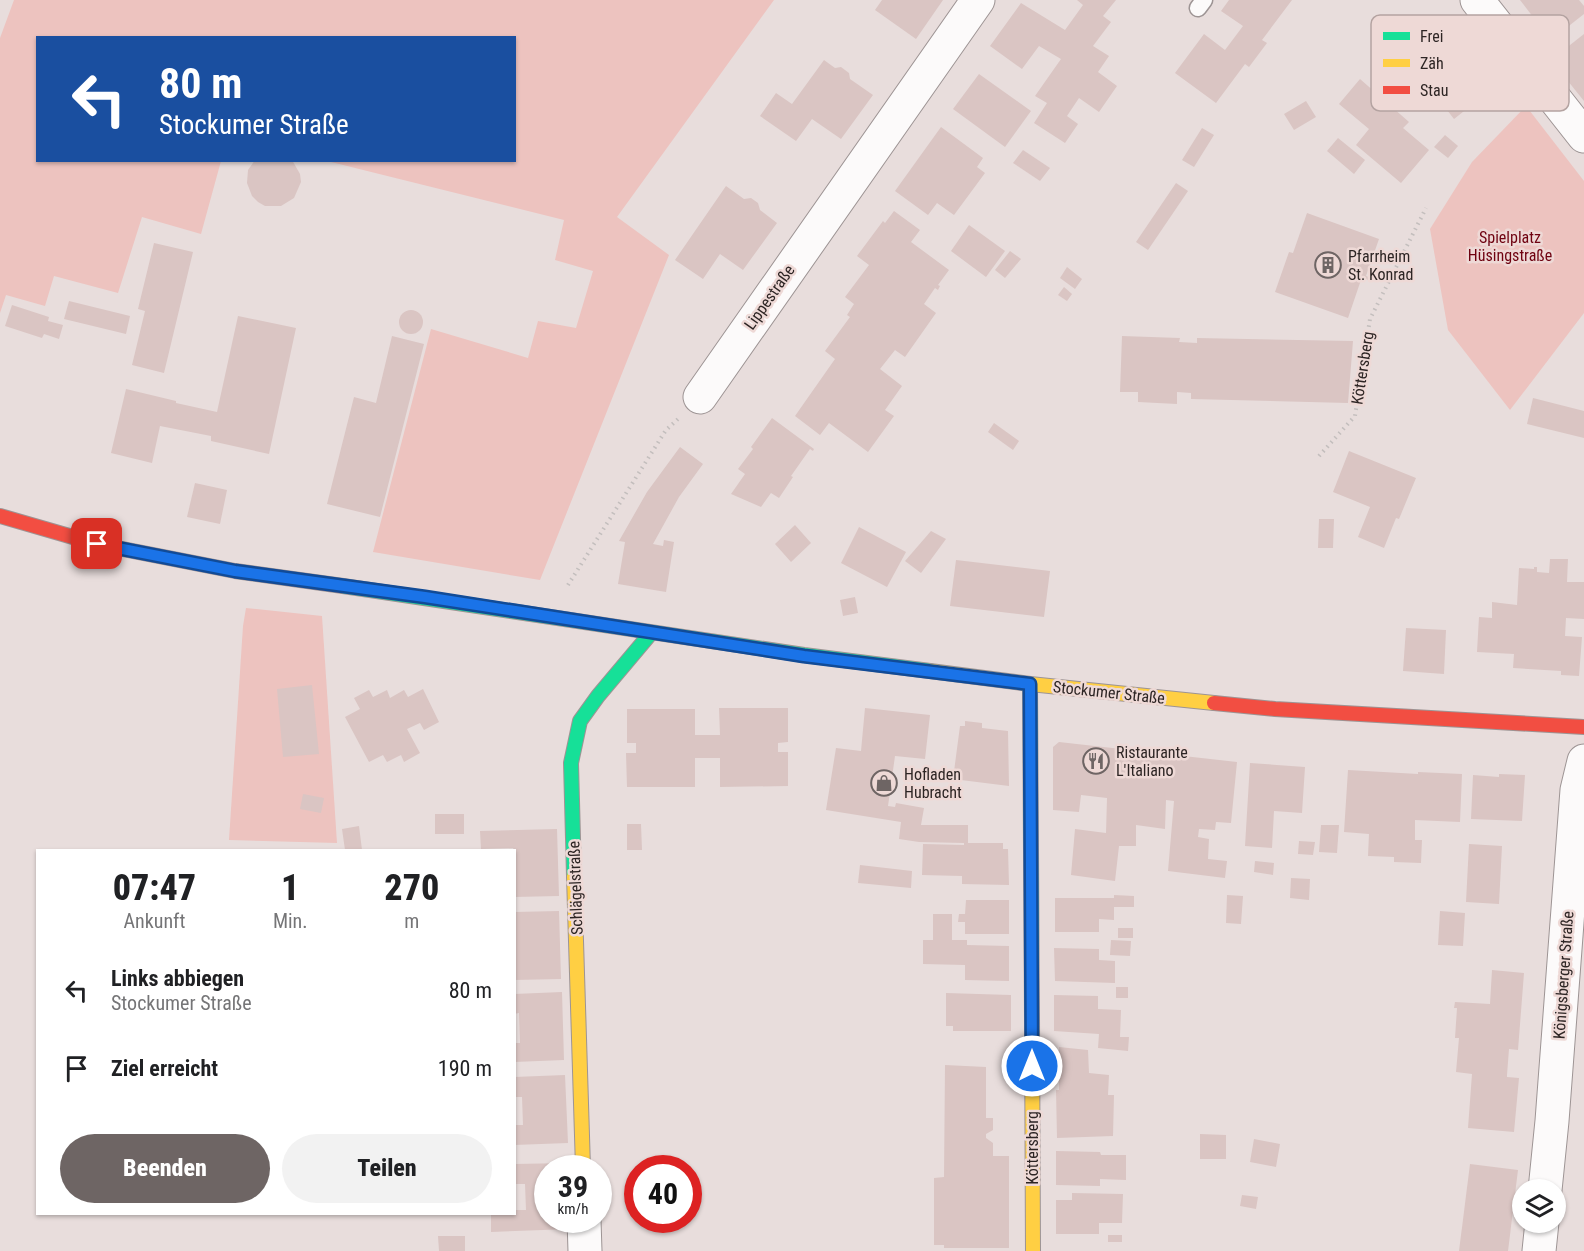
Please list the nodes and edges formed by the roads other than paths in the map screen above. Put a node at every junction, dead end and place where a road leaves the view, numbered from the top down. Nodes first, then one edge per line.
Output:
1 (978, 0) edge
2 (1477, 0) edge
3 (1489, 15) edge
4 (1564, 111) edge
5 (1584, 136) edge
6 (700, 397) road end
7 (0, 516) edge
8 (651, 633) junction
9 (1030, 684) junction
10 (1584, 727) edge
11 (1582, 780) edge
12 (583, 1155) edge
13 (1546, 1179) edge
14 (584, 1233) edge
15 (1541, 1233) edge
16 (585, 1251) edge
17 (1033, 1251) edge
18 (1539, 1251) edge

1 - 6 street, Lippestraße
2 - 3 street
4 - 5 street
7 - 8 main road, Stockumer Straße
8 - 9 main road, Stockumer Straße
8 - 12 main road, Schlägelstraße
9 - 10 main road, Stockumer Straße
9 - 17 main road, Köttersberg
11 - 13 street, Königsberger Straße
14 - 16 street
15 - 18 street

